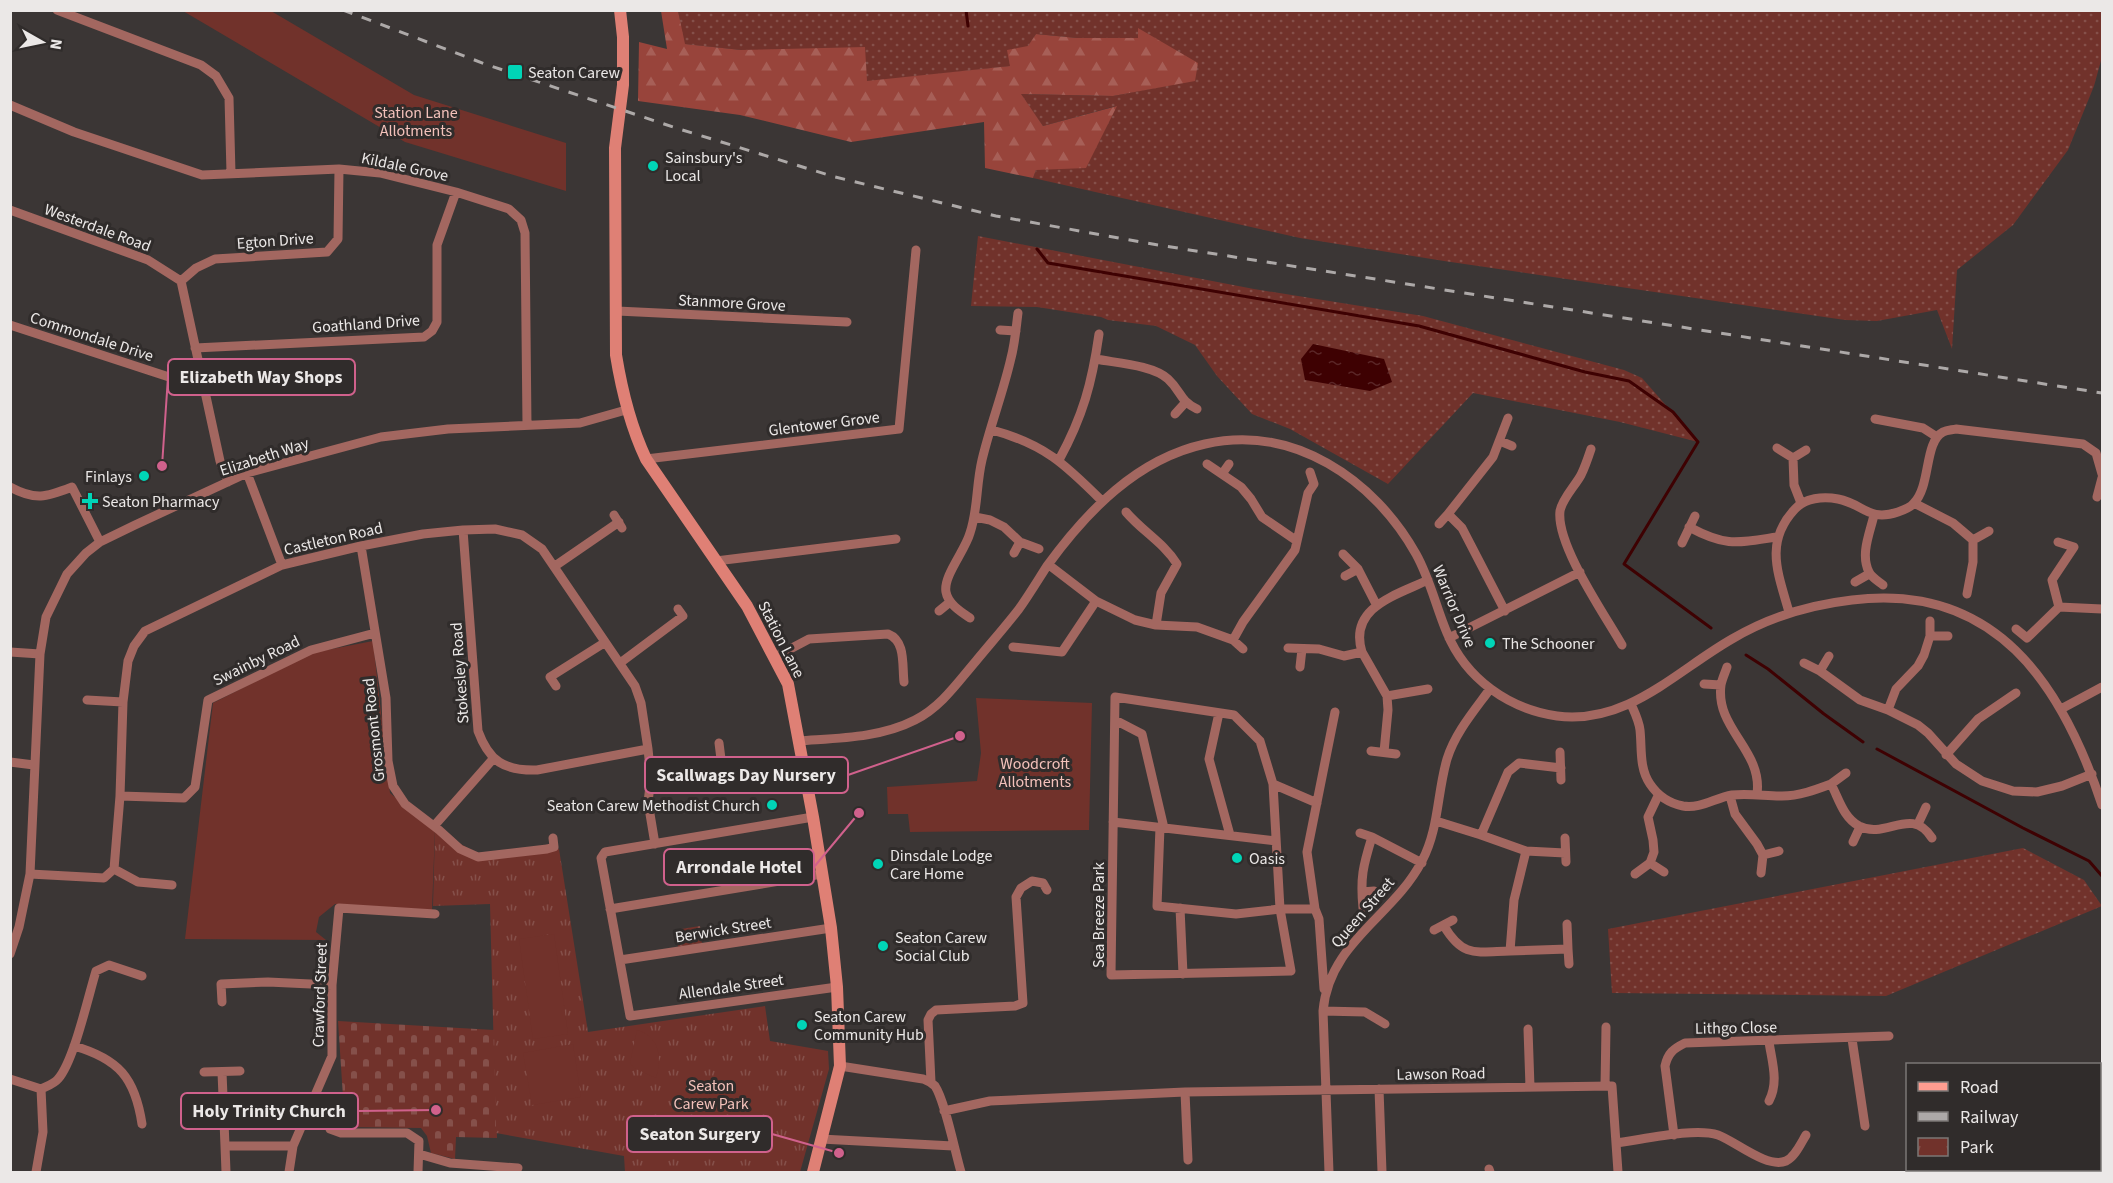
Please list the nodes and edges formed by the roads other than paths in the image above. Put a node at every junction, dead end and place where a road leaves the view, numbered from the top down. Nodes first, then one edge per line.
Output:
1 (57, 10) edge
2 (620, 10) edge
3 (10, 105) edge
4 (339, 168) junction
5 (231, 173) junction
6 (456, 192) junction
7 (10, 210) edge
8 (916, 250) dead end
9 (181, 281) junction
10 (617, 311) junction
11 (1018, 313) dead end
12 (847, 322) dead end
13 (10, 325) edge
14 (1000, 330) dead end
15 (1016, 331) junction
16 (1099, 334) dead end
17 (195, 348) junction
18 (1096, 359) junction
19 (201, 375) junction
20 (1185, 403) junction
21 (1197, 409) dead end
22 (626, 410) junction
23 (1175, 414) dead end
24 (1508, 418) dead end
25 (1875, 419) dead end
26 (527, 425) junction
27 (992, 430) junction
28 (1937, 437) junction
29 (1500, 441) junction
30 (1512, 446) dead end
31 (1777, 448) dead end
32 (1591, 449) dead end
33 (1806, 450) dead end
34 (1793, 458) junction
35 (646, 459) junction
36 (1059, 460) junction
37 (1207, 464) dead end
38 (1229, 464) dead end
39 (1310, 472) dead end
40 (248, 473) junction
41 (1222, 474) junction
42 (2103, 476) edge
43 (228, 482) junction
44 (10, 487) edge
45 (2097, 497) dead end
46 (1102, 501) junction
47 (1801, 503) junction
48 (1914, 503) junction
49 (1126, 512) dead end
50 (1448, 514) junction
51 (1874, 515) junction
52 (1695, 516) dead end
53 (975, 517) junction
54 (618, 522) dead end
55 (1439, 524) dead end
56 (1689, 527) junction
57 (463, 530) junction
58 (1989, 531) dead end
59 (1777, 537) junction
60 (896, 539) dead end
61 (1973, 540) junction
62 (1297, 541) junction
63 (1020, 542) junction
64 (2058, 542) dead end
65 (100, 543) junction
66 (1682, 543) dead end
67 (361, 546) junction
68 (1039, 549) dead end
69 (1014, 553) dead end
70 (1343, 554) dead end
71 (717, 561) junction
72 (1049, 564) junction
73 (282, 565) junction
74 (555, 566) junction
75 (1358, 569) junction
76 (1580, 572) junction
77 (1869, 574) junction
78 (1344, 576) dead end
79 (1428, 580) junction
80 (1855, 582) dead end
81 (1883, 585) dead end
82 (1967, 594) dead end
83 (1096, 600) junction
84 (950, 603) junction
85 (1376, 604) junction
86 (2059, 607) junction
87 (678, 609) dead end
88 (2103, 609) edge
89 (939, 611) dead end
90 (1505, 611) junction
91 (1789, 612) junction
92 (970, 618) dead end
93 (1930, 621) dead end
94 (1156, 625) junction
95 (2016, 629) dead end
96 (375, 633) junction
97 (1930, 636) junction
98 (1948, 636) dead end
99 (1449, 638) junction
100 (1233, 640) junction
101 (604, 642) junction
102 (1622, 645) dead end
103 (1013, 647) dead end
104 (1288, 648) dead end
105 (1243, 649) dead end
106 (1302, 649) junction
107 (10, 652) edge
108 (1362, 652) junction
109 (40, 654) junction
110 (1829, 656) dead end
111 (775, 657) junction
112 (620, 663) junction
113 (1804, 663) dead end
114 (1300, 667) dead end
115 (1727, 667) dead end
116 (1820, 671) junction
117 (904, 682) dead end
118 (1704, 684) dead end
119 (1721, 685) junction
120 (556, 686) dead end
121 (2103, 687) edge
122 (1428, 689) dead end
123 (1490, 689) junction
124 (2016, 693) dead end
125 (1387, 696) junction
126 (87, 700) dead end
127 (123, 702) junction
128 (1631, 704) junction
129 (2061, 709) junction
130 (1888, 710) junction
131 (1335, 712) dead end
132 (1219, 713) junction
133 (1115, 720) junction
134 (799, 741) junction
135 (719, 743) dead end
136 (648, 749) junction
137 (1371, 751) dead end
138 (1384, 752) junction
139 (1560, 752) dead end
140 (1396, 754) dead end
141 (1946, 754) junction
142 (493, 759) junction
143 (10, 762) edge
144 (34, 765) junction
145 (1561, 768) junction
146 (650, 770) junction
147 (1846, 773) dead end
148 (2092, 774) junction
149 (1562, 780) dead end
150 (1273, 784) junction
151 (1831, 784) junction
152 (1756, 794) junction
153 (120, 796) junction
154 (1658, 796) junction
155 (1730, 796) junction
156 (1317, 803) junction
157 (2103, 805) edge
158 (1926, 807) dead end
159 (813, 817) junction
160 (1436, 821) junction
161 (1113, 822) junction
162 (1918, 825) junction
163 (434, 826) junction
164 (1162, 827) junction
165 (1860, 827) junction
166 (1359, 832) dead end
167 (1481, 834) junction
168 (1230, 835) junction
169 (1372, 837) junction
170 (553, 838) dead end
171 (1565, 838) dead end
172 (1932, 838) dead end
173 (1276, 841) junction
174 (1853, 842) dead end
175 (655, 844) junction
176 (1526, 851) junction
177 (1779, 851) dead end
178 (1763, 855) junction
179 (1422, 863) junction
180 (1650, 863) junction
181 (114, 869) junction
182 (1665, 872) dead end
183 (1761, 873) dead end
184 (30, 874) junction
185 (822, 874) junction
186 (1635, 874) dead end
187 (172, 885) dead end
188 (1047, 890) dead end
189 (1374, 891) dead end
190 (1362, 892) junction
191 (1180, 908) junction
192 (1363, 908) dead end
193 (610, 909) junction
194 (1280, 909) junction
195 (1315, 909) junction
196 (435, 914) dead end
197 (1453, 921) dead end
198 (1567, 924) dead end
199 (1444, 926) junction
200 (831, 928) junction
201 (1434, 930) dead end
202 (1568, 949) junction
203 (1510, 951) junction
204 (10, 954) edge
205 (620, 960) junction
206 (1569, 964) dead end
207 (1183, 974) junction
208 (142, 976) dead end
209 (210, 984) dead end
210 (221, 984) junction
211 (332, 984) junction
212 (837, 987) junction
213 (1325, 994) junction
214 (222, 1002) dead end
215 (1323, 1011) junction
216 (1385, 1024) dead end
217 (1606, 1028) dead end
218 (1528, 1029) dead end
219 (1889, 1036) dead end
220 (1852, 1039) junction
221 (1768, 1042) junction
222 (74, 1046) junction
223 (840, 1066) junction
224 (240, 1071) dead end
225 (204, 1072) dead end
226 (222, 1072) junction
227 (10, 1079) edge
228 (931, 1082) junction
229 (1605, 1086) junction
230 (1530, 1087) junction
231 (41, 1089) junction
232 (1326, 1089) junction
233 (1379, 1089) junction
234 (1185, 1092) junction
235 (1769, 1101) dead end
236 (944, 1111) junction
237 (129, 1116) dead end
238 (1865, 1126) dead end
239 (330, 1129) dead end
240 (1674, 1135) junction
241 (1806, 1135) dead end
242 (820, 1138) junction
243 (1616, 1143) junction
244 (225, 1146) junction
245 (293, 1146) junction
246 (953, 1146) junction
247 (419, 1154) junction
248 (1188, 1160) dead end
249 (518, 1168) dead end
250 (36, 1173) edge
251 (226, 1173) edge
252 (289, 1173) edge
253 (418, 1173) edge
254 (813, 1173) edge
255 (961, 1173) edge
256 (1329, 1173) edge
257 (1382, 1173) edge
258 (1618, 1173) edge

1 - 5 street
2 - 10 main road, Station Lane
3 - 5 street, Kildale Grove
4 - 5 street, Kildale Grove
4 - 6 street, Kildale Grove
4 - 9 street, Egton Drive
6 - 17 street, Goathland Drive
6 - 26 street, Kildale Grove
7 - 9 street, Westerdale Road
8 - 35 street, Glentower Grove
9 - 17 street
10 - 12 street, Stanmore Grove
10 - 22 main road, Station Lane
11 - 15 street
13 - 19 street, Commondale Drive
14 - 15 street
15 - 27 street
16 - 18 street
17 - 19 street
18 - 20 street
18 - 36 street
19 - 43 street
20 - 21 street
20 - 23 street
22 - 26 street, Elizabeth Way
22 - 35 main road, Station Lane
24 - 29 street
25 - 28 street
26 - 40 street, Elizabeth Way
27 - 36 street
27 - 53 street
28 - 42 street
28 - 48 street
29 - 30 street
29 - 50 street
31 - 34 street
32 - 76 street
33 - 34 street
34 - 47 street
35 - 71 main road, Station Lane
36 - 46 street
37 - 41 street
38 - 41 street
39 - 62 street
40 - 43 street, Elizabeth Way
40 - 73 street
41 - 62 street
42 - 45 street
43 - 65 street, Elizabeth Way
44 - 65 street
46 - 72 street, Warrior Drive
46 - 79 street, Warrior Drive
47 - 51 street
47 - 59 street
48 - 51 street
48 - 61 street
49 - 94 street
50 - 55 street
50 - 90 street
51 - 77 street
52 - 56 street
53 - 63 street
53 - 84 street
54 - 74 street
56 - 59 street
56 - 66 street
57 - 67 street, Castleton Road
57 - 74 street, Castleton Road
57 - 142 street, Stokesley Road
58 - 61 street
59 - 91 street
60 - 71 street
61 - 82 street
62 - 100 street
63 - 68 street
63 - 69 street
64 - 86 street
65 - 109 street, Elizabeth Way
67 - 73 street, Castleton Road
67 - 96 street, Grosmont Road
70 - 75 street
71 - 111 main road, Station Lane
72 - 83 street
72 - 134 street, Warrior Drive
73 - 127 street, Castleton Road
74 - 101 street, Castleton Road
75 - 78 street
75 - 85 street
76 - 90 street
76 - 102 street
77 - 80 street
77 - 81 street
79 - 85 street
79 - 99 street, Warrior Drive
83 - 94 street
83 - 103 street
84 - 89 street
84 - 92 street
85 - 108 street
86 - 88 street
86 - 95 street
87 - 112 street
90 - 99 street
91 - 128 street, Warrior Drive
91 - 129 street, Warrior Drive
93 - 97 street
94 - 100 street
96 - 153 street, Swainby Road
96 - 163 street, Grosmont Road
97 - 98 street
97 - 130 street
99 - 123 street, Warrior Drive
100 - 105 street
101 - 112 street, Castleton Road
101 - 120 street
104 - 106 street
106 - 108 street
106 - 114 street
107 - 109 street
108 - 125 street
109 - 144 street, Elizabeth Way
110 - 116 street
111 - 117 street
111 - 134 main road, Station Lane
112 - 136 street, Castleton Road
113 - 116 street
115 - 119 street
116 - 130 street
118 - 119 street
119 - 152 street
121 - 129 street
122 - 125 street
123 - 128 street, Warrior Drive
123 - 160 street, Queen Street
124 - 141 street
125 - 138 street
126 - 127 street
127 - 153 street, Castleton Road
128 - 154 street
129 - 148 street, Warrior Drive
130 - 141 street
131 - 156 street
132 - 133 street, Sea Breeze Park
132 - 150 street, Sea Breeze Park
132 - 168 street
133 - 161 street, Sea Breeze Park
133 - 164 street
134 - 159 main road, Station Lane
135 - 146 street
136 - 142 street
136 - 146 street, Castleton Road
137 - 138 street
138 - 140 street
139 - 145 street
141 - 148 street
142 - 163 street
143 - 144 street
144 - 184 street, Elizabeth Way
145 - 149 street
145 - 167 street
146 - 175 street, Castleton Road
147 - 151 street
148 - 157 street, Warrior Drive
150 - 156 street
150 - 173 street, Sea Breeze Park
151 - 152 street
151 - 165 street
152 - 155 street
153 - 181 street, Castleton Road
154 - 155 street
154 - 180 street
155 - 178 street
156 - 195 street
158 - 162 street
159 - 175 street
159 - 185 main road, Station Lane
160 - 167 street
160 - 179 street, Queen Street
161 - 164 street
161 - 207 street, Sea Breeze Park
162 - 165 street
162 - 172 street
163 - 170 street, Grosmont Road
164 - 168 street
164 - 191 street
165 - 174 street
166 - 169 street
167 - 176 street
168 - 173 street
169 - 179 street
169 - 190 street
171 - 176 street
173 - 194 street, Sea Breeze Park
175 - 193 street
176 - 203 street
177 - 178 street
178 - 183 street
179 - 213 street, Queen Street
180 - 182 street
180 - 186 street
181 - 184 street
181 - 187 street
184 - 204 street, Elizabeth Way
185 - 193 street
185 - 200 main road, Station Lane
188 - 228 street
189 - 190 street
190 - 192 street
191 - 194 street
191 - 207 street
193 - 205 street
194 - 195 street
194 - 207 street, Sea Breeze Park
195 - 213 street
196 - 211 street, Crawford Street
197 - 199 street
198 - 202 street
199 - 201 street
199 - 203 street
200 - 205 street, Berwick Street
200 - 212 main road, Station Lane
202 - 203 street
202 - 206 street
205 - 212 street, Allendale Street
208 - 222 street
209 - 210 street
210 - 211 street
210 - 214 street
211 - 245 street, Crawford Street
212 - 223 main road, Station Lane
213 - 215 street, Queen Street
215 - 216 street
215 - 232 street, Queen Street
217 - 229 street
218 - 230 street
219 - 220 street, Lithgo Close
220 - 221 street, Lithgo Close
220 - 238 street
221 - 235 street
221 - 240 street, Lithgo Close
222 - 231 street
222 - 237 street
223 - 228 street
223 - 242 main road, Station Lane
224 - 226 street
225 - 226 street
226 - 244 street
227 - 231 street
228 - 236 street
229 - 230 street, Lawson Road
229 - 243 street
230 - 233 street, Lawson Road
231 - 250 street
232 - 233 street, Lawson Road
232 - 234 street, Lawson Road
232 - 256 street, Queen Street
233 - 257 street
234 - 236 street, Lawson Road
234 - 248 street
236 - 246 street
239 - 247 street
240 - 241 street
240 - 243 street
242 - 246 street
242 - 254 main road, Station Lane
243 - 258 street
244 - 245 street
244 - 251 street
245 - 252 street, Crawford Street
246 - 255 street
247 - 249 street
247 - 253 street

